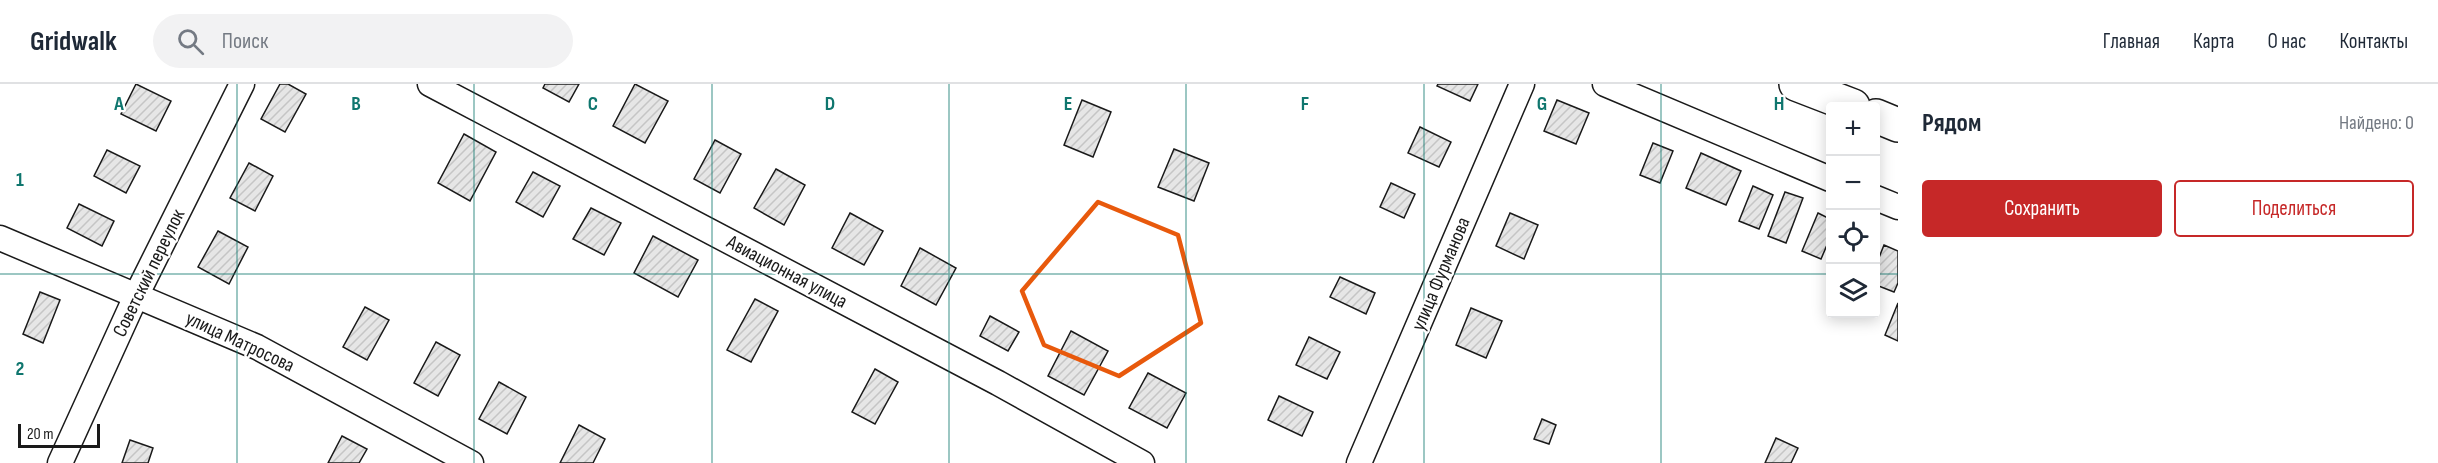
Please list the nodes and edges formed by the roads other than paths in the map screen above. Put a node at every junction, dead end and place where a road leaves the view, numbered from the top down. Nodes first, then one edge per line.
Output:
1 (242, 84) edge
2 (430, 84) edge
3 (1522, 84) edge
4 (1605, 84) edge
5 (1796, 84) edge
6 (1843, 102) edge
7 (1880, 118) edge
8 (1898, 124) edge
9 (1826, 177) edge
10 (1880, 200) edge
11 (1898, 207) edge
12 (0, 238) edge
13 (137, 294) junction
14 (60, 463) edge
15 (471, 463) edge
16 (1142, 463) edge
17 (1359, 463) edge

1 - 13 street, Советский переулок
2 - 16 street, Авиационная улица
3 - 17 street, улица Фурманова
4 - 9 street
5 - 6 main road
7 - 8 main road
10 - 11 street
12 - 13 street, улица Матросова
13 - 14 street, Советский переулок
13 - 15 street, улица Матросова

